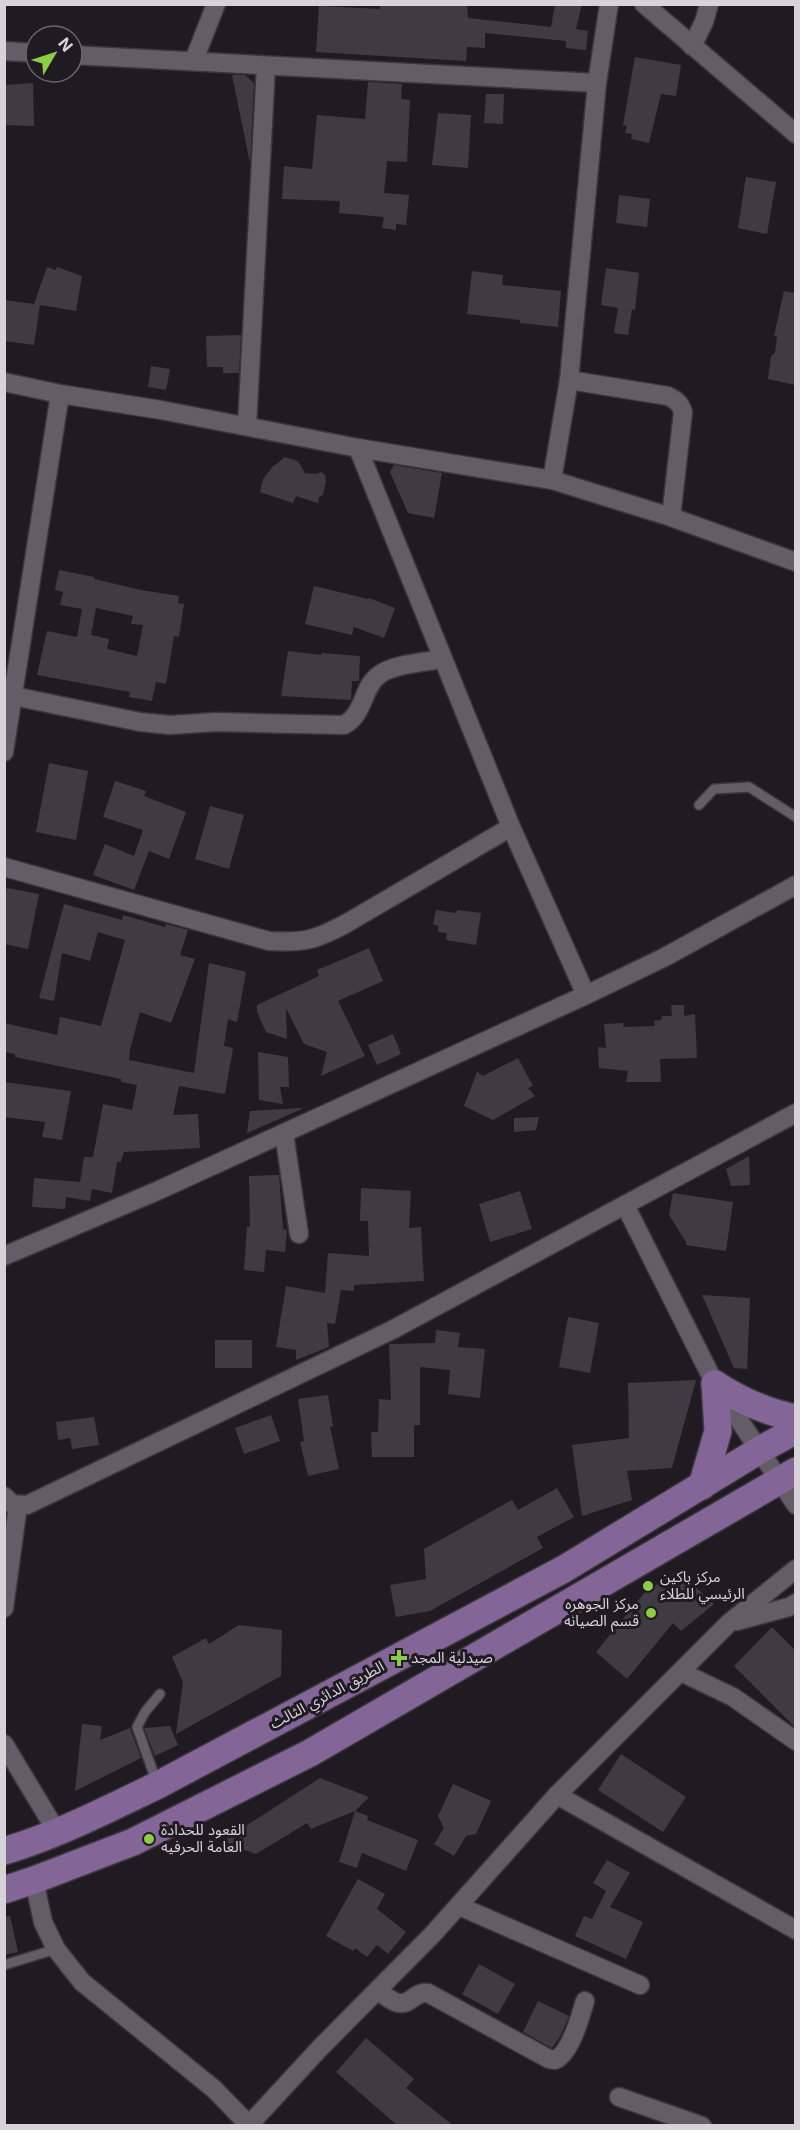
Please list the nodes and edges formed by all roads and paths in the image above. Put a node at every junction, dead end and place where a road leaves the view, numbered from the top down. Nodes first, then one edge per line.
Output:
1 (216, 4) edge
2 (609, 4) edge
3 (644, 4) edge
4 (709, 4) edge
5 (692, 46) junction
6 (4, 51) edge
7 (24, 52) edge
8 (84, 55) edge
9 (195, 60) junction
10 (266, 66) junction
11 (597, 83) junction
12 (795, 134) edge
13 (569, 380) junction
14 (4, 382) edge
15 (60, 394) junction
16 (247, 426) junction
17 (358, 448) junction
18 (552, 480) junction
19 (671, 517) junction
20 (795, 562) edge
21 (443, 658) junction
22 (13, 696) junction
23 (4, 752) edge
24 (699, 805) dead end
25 (795, 817) edge
26 (511, 827) junction
27 (4, 867) edge
28 (795, 885) edge
29 (586, 995) junction
30 (795, 1113) edge
31 (284, 1133) junction
32 (625, 1205) junction
33 (299, 1234) dead end
34 (4, 1256) edge
35 (716, 1384) junction
36 (795, 1418) edge
37 (795, 1430) edge
38 (758, 1451) junction
39 (787, 1476) edge
40 (702, 1486) junction
41 (11, 1501) edge
42 (795, 1505) edge
43 (795, 1569) edge
44 (795, 1603) edge
45 (4, 1608) edge
46 (729, 1623) junction
47 (681, 1672) junction
48 (160, 1694) dead end
49 (795, 1741) edge
50 (4, 1744) edge
51 (158, 1785) junction
52 (557, 1795) junction
53 (57, 1832) junction
54 (4, 1851) edge
55 (34, 1880) junction
56 (4, 1890) edge
57 (459, 1906) junction
58 (795, 1930) edge
59 (56, 1949) junction
60 (4, 1965) edge
61 (640, 1985) dead end
62 (377, 1990) junction
63 (585, 2001) dead end
64 (619, 2097) dead end
65 (249, 2125) edge
66 (702, 2126) edge

1 - 9 street
2 - 11 street
3 - 5 street
4 - 5 street
5 - 12 street
6 - 7 street
8 - 9 street
9 - 10 street
10 - 11 street
10 - 16 street
11 - 13 street
13 - 18 street
13 - 19 street
14 - 15 street
15 - 16 street
15 - 22 street
16 - 17 street
17 - 18 street
17 - 21 street
18 - 19 street
19 - 20 street
21 - 22 street
21 - 26 street
22 - 23 street
24 - 25 lane
26 - 27 street
26 - 29 street
28 - 29 street
29 - 31 street
30 - 32 street
31 - 33 street
31 - 34 street
32 - 35 street
32 - 41 street
35 - 36 main road
35 - 38 street
35 - 40 main road
37 - 38 main road, الطريق الدائري الثالث
38 - 39 street
38 - 40 main road, الطريق الدائري الثالث
39 - 42 street
39 - 55 main road
40 - 51 main road, الطريق الدائري الثالث
41 - 45 street
43 - 46 street
44 - 46 street
46 - 47 street
47 - 49 street
47 - 52 street
48 - 51 lane
50 - 53 street
51 - 53 main road, الطريق الدائري الثالث
52 - 57 street
52 - 58 street
53 - 54 main road, الطريق الدائري الثالث
55 - 56 main road
55 - 59 street
57 - 61 street
57 - 62 street
59 - 60 lane
59 - 65 street
62 - 63 street
62 - 65 street
64 - 66 street

